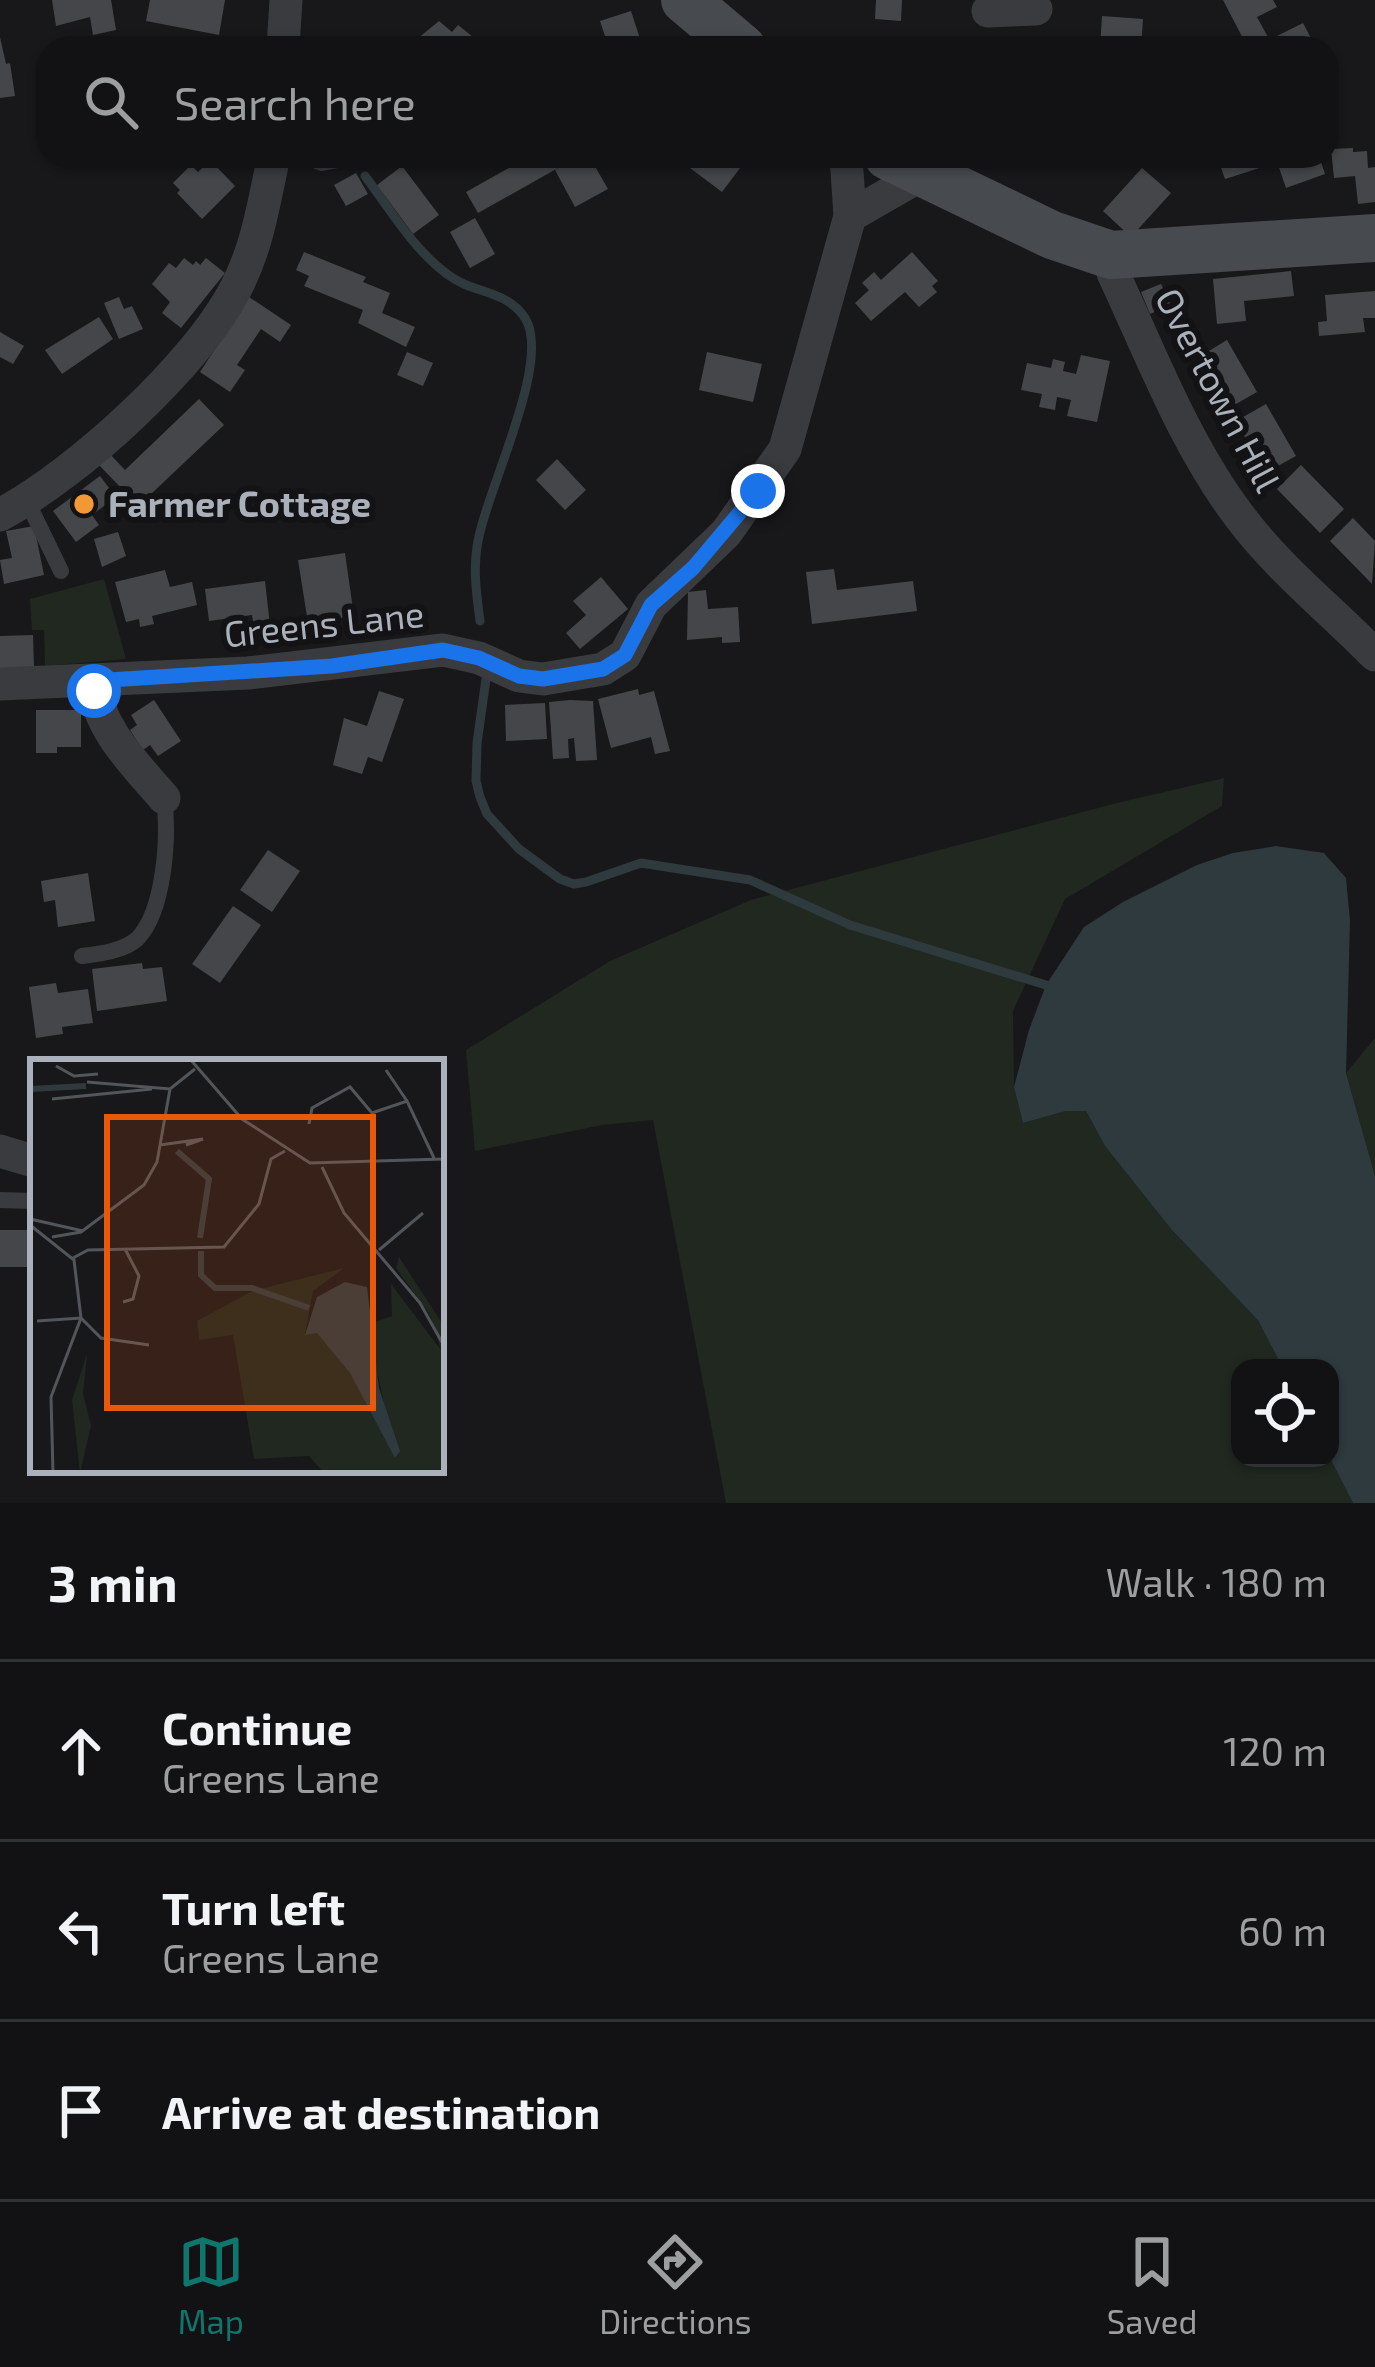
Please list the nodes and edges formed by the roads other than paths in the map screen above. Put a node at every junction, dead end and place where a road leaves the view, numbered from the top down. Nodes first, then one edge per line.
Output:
1 (286, 0) edge
2 (685, 0) edge
3 (988, 11) dead end
4 (1038, 14) edge
5 (284, 36) edge
6 (728, 36) edge
7 (272, 168) edge
8 (847, 168) edge
9 (903, 168) edge
10 (912, 168) edge
11 (850, 216) junction
12 (1374, 238) edge
13 (1111, 255) junction
14 (14, 508) edge
15 (61, 571) dead end
16 (1375, 655) edge
17 (93, 681) junction
18 (0, 683) edge
19 (164, 798) joint
20 (82, 956) dead end
21 (0, 1151) edge
22 (30, 1159) edge
23 (0, 1200) edge
24 (30, 1201) edge

1 - 5 street
2 - 6 main road
3 - 4 street
7 - 14 street
8 - 11 street, Greens Lane
9 - 11 street
10 - 13 main road
11 - 17 street, Greens Lane
12 - 13 main road
13 - 16 street, Overtown Hill
14 - 15 lane
17 - 18 street, Greens Lane
17 - 19 street
19 - 20 lane
21 - 22 street
23 - 24 lane

